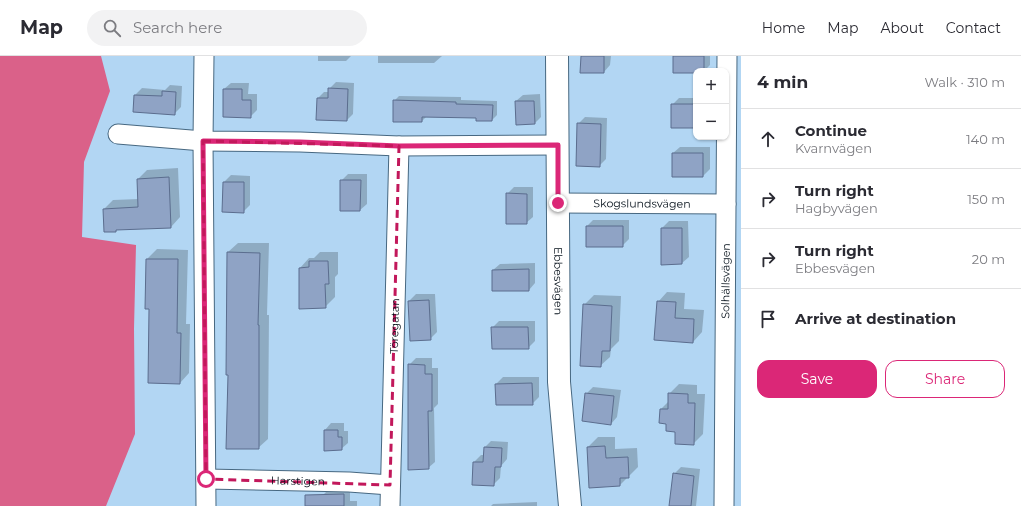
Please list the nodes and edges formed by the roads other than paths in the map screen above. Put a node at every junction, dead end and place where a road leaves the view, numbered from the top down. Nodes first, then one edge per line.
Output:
1 (204, 56) edge
2 (557, 56) edge
3 (727, 56) edge
4 (118, 134) dead end
5 (203, 141) junction
6 (734, 141) edge
7 (558, 145) junction
8 (399, 146) junction
9 (558, 203) junction
10 (726, 204) junction
11 (206, 479) junction
12 (390, 485) junction
13 (206, 506) edge
14 (390, 506) edge
15 (570, 506) edge
16 (724, 506) edge

1 - 5 street
2 - 7 street, Ebbesvägen
3 - 6 street, Solhällsvägen
4 - 5 street
5 - 8 street
5 - 11 street
6 - 10 street, Solhällsvägen
7 - 8 street
7 - 9 street, Ebbesvägen
8 - 12 street, Töregatan
9 - 10 street, Skogslundsvägen
9 - 15 street, Ebbesvägen
10 - 16 street, Solhällsvägen
11 - 12 street, Harstigen
11 - 13 street
12 - 14 street, Töregatan

